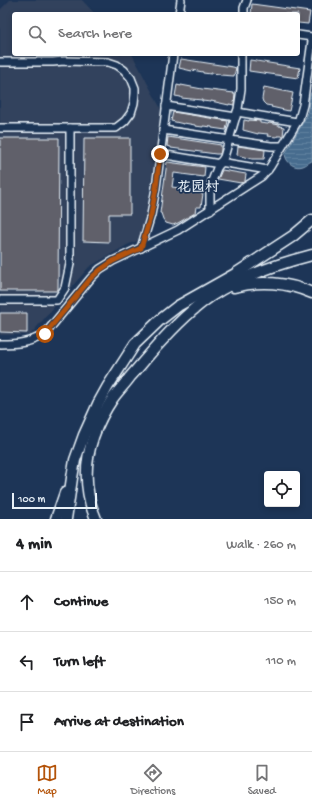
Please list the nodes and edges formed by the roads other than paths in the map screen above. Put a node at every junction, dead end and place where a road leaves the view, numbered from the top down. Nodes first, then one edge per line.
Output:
1 (180, 0) edge
2 (247, 0) edge
3 (178, 12) edge
4 (244, 12) edge
5 (300, 35) edge
6 (312, 37) edge
7 (312, 42) edge
8 (173, 56) edge
9 (241, 56) edge
10 (0, 62) edge
11 (166, 106) junction
12 (237, 115) junction
13 (297, 122) junction
14 (0, 128) edge
15 (70, 128) junction
16 (163, 130) junction
17 (229, 140) junction
18 (282, 146) junction
19 (160, 154) junction
20 (220, 163) junction
21 (268, 170) junction
22 (210, 210) junction
23 (312, 220) edge
24 (141, 248) junction
25 (312, 249) edge
26 (312, 255) edge
27 (235, 274) junction
28 (312, 293) edge
29 (211, 296) junction
30 (0, 300) edge
31 (0, 344) edge
32 (92, 440) junction
33 (75, 460) junction
34 (56, 519) edge
35 (66, 519) edge
36 (73, 519) edge
37 (96, 519) edge

1 - 3 street
2 - 4 street
5 - 6 street
7 - 13 street
8 - 11 street
9 - 12 street
10 - 15 street
11 - 12 street
11 - 16 street
12 - 13 street
12 - 17 street
13 - 18 street
14 - 15 street
15 - 30 street
16 - 17 street
16 - 19 street
17 - 18 street
17 - 20 street
18 - 21 street
19 - 20 street
19 - 24 street
20 - 21 street
20 - 22 street
21 - 22 street
22 - 24 street
23 - 27 highway
24 - 31 street
25 - 27 highway
26 - 29 highway
27 - 33 highway
28 - 29 highway
29 - 32 highway
32 - 36 highway
32 - 37 highway
33 - 34 highway
33 - 35 highway

